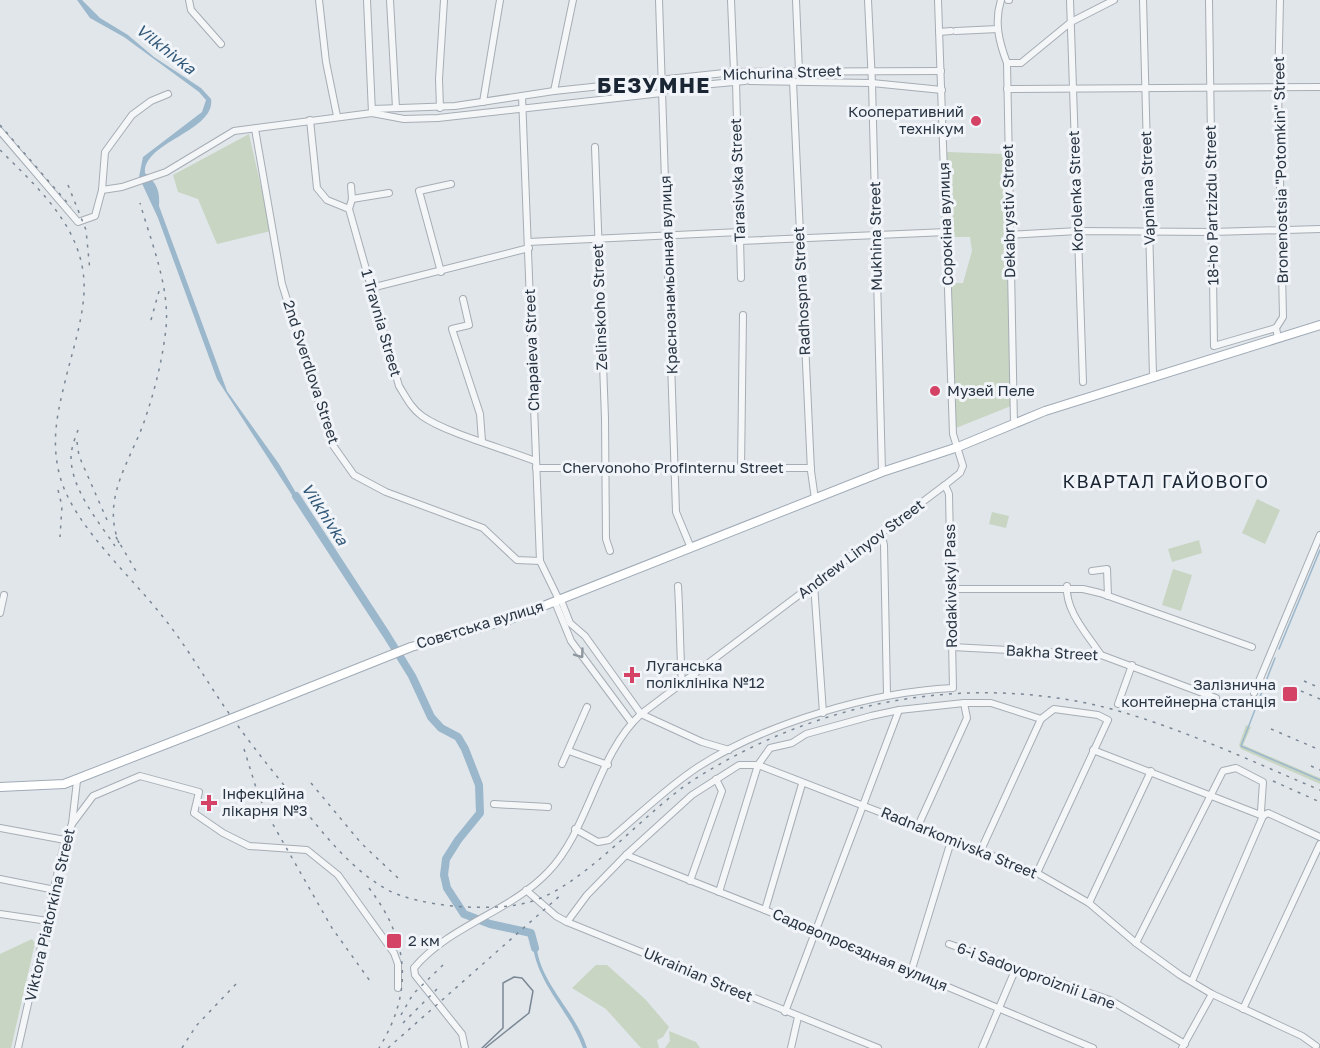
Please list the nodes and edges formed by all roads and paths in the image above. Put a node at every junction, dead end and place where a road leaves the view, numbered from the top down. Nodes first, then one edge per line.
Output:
1 (189, 0) edge
2 (319, 0) edge
3 (367, 0) edge
4 (390, 0) edge
5 (444, 0) edge
6 (500, 0) edge
7 (573, 0) edge
8 (659, 0) edge
9 (731, 0) edge
10 (796, 0) edge
11 (868, 0) edge
12 (938, 0) edge
13 (1001, 0) edge
14 (1070, 0) edge
15 (1114, 0) edge
16 (1143, 0) edge
17 (1209, 0) edge
18 (1280, 0) edge
19 (1071, 22) junction
20 (998, 29) junction
21 (939, 32) junction
22 (221, 45) dead end
23 (1006, 63) junction
24 (871, 70) junction
25 (799, 71) junction
26 (941, 71) junction
27 (734, 72) junction
28 (660, 80) junction
29 (736, 81) junction
30 (793, 82) junction
31 (872, 83) junction
32 (1073, 87) junction
33 (1320, 87) edge
34 (1145, 88) junction
35 (1210, 88) junction
36 (1278, 88) junction
37 (1006, 89) junction
38 (942, 90) junction
39 (554, 91) junction
40 (662, 93) junction
41 (168, 94) dead end
42 (522, 96) junction
43 (483, 102) junction
44 (523, 107) junction
45 (396, 108) junction
46 (440, 108) junction
47 (372, 111) junction
48 (337, 116) junction
49 (310, 120) junction
50 (255, 129) junction
51 (0, 131) edge
52 (595, 147) dead end
53 (451, 184) dead end
54 (351, 186) dead end
55 (102, 190) junction
56 (389, 193) dead end
57 (352, 199) junction
58 (349, 209) junction
59 (1282, 229) junction
60 (1320, 229) edge
61 (1078, 231) junction
62 (1149, 231) junction
63 (740, 232) junction
64 (947, 232) junction
65 (1212, 232) junction
66 (876, 235) junction
67 (1009, 235) junction
68 (668, 236) junction
69 (799, 237) junction
70 (598, 240) junction
71 (740, 240) junction
72 (528, 245) junction
73 (441, 273) junction
74 (741, 278) dead end
75 (371, 288) junction
76 (463, 299) dead end
77 (742, 315) dead end
78 (1320, 325) edge
79 (1276, 328) junction
80 (1278, 338) junction
81 (1153, 375) junction
82 (1083, 382) dead end
83 (1014, 424) junction
84 (482, 441) junction
85 (958, 447) junction
86 (536, 465) junction
87 (605, 468) junction
88 (811, 468) junction
89 (675, 469) junction
90 (741, 469) junction
91 (882, 472) junction
92 (945, 485) junction
93 (815, 499) junction
94 (881, 533) junction
95 (1320, 535) edge
96 (691, 548) junction
97 (610, 551) dead end
98 (540, 561) junction
99 (1092, 571) dead end
100 (814, 584) junction
101 (678, 586) dead end
102 (1066, 587) junction
103 (950, 589) junction
104 (4, 595) dead end
105 (1108, 596) junction
106 (558, 601) junction
107 (0, 613) edge
108 (952, 647) junction
109 (1252, 647) dead end
110 (1101, 655) junction
111 (1132, 665) junction
112 (682, 685) junction
113 (1254, 693) dead end
114 (887, 694) junction
115 (1216, 698) dead end
116 (964, 703) junction
117 (1118, 704) dead end
118 (587, 707) dead end
119 (899, 710) junction
120 (823, 713) junction
121 (640, 714) junction
122 (1041, 719) junction
123 (632, 723) junction
124 (729, 750) junction
125 (1093, 750) junction
126 (569, 751) junction
127 (562, 764) dead end
128 (608, 765) junction
129 (758, 765) junction
130 (1151, 771) junction
131 (716, 779) junction
132 (77, 781) junction
133 (802, 784) junction
134 (0, 787) edge
135 (1209, 795) junction
136 (494, 804) dead end
137 (862, 805) junction
138 (548, 807) dead end
139 (1263, 816) junction
140 (72, 824) junction
141 (918, 826) junction
142 (0, 828) edge
143 (575, 829) junction
144 (1320, 837) edge
145 (952, 838) junction
146 (65, 840) junction
147 (1320, 844) edge
148 (981, 850) junction
149 (626, 855) junction
150 (1037, 873) junction
151 (0, 879) edge
152 (690, 881) junction
153 (55, 890) junction
154 (526, 890) junction
155 (719, 892) junction
156 (1089, 903) junction
157 (765, 909) junction
158 (0, 914) edge
159 (48, 921) junction
160 (567, 922) junction
161 (815, 932) junction
162 (1136, 943) junction
163 (949, 944) dead end
164 (1016, 968) junction
165 (911, 972) junction
166 (1192, 981) junction
167 (398, 988) dead end
168 (1212, 994) junction
169 (1000, 1008) junction
170 (1243, 1009) junction
171 (785, 1012) junction
172 (798, 1017) junction
173 (1184, 1046) edge
174 (1316, 1046) edge
175 (18, 1048) edge
176 (465, 1048) edge
177 (791, 1048) edge
178 (878, 1048) edge
179 (982, 1048) edge
180 (1093, 1048) edge

1 - 22 street
2 - 48 street
3 - 47 street
4 - 45 street
5 - 46 street
6 - 43 street
7 - 39 street
8 - 28 street, Краснознамьонная вулиця
9 - 27 street
10 - 25 street
11 - 24 street, Mukhina Street
12 - 21 street, Сорокіна вулиця
13 - 20 street, Dekabrystiv Street
14 - 19 street, Korolenka Street
15 - 19 street
16 - 34 street, Vapniana Street
17 - 35 street, 18-ho Partzizdu Street
18 - 36 street, Bronenostsia "Potomkin" Street
19 - 23 street
19 - 32 street, Korolenka Street
20 - 21 street
20 - 23 street, Dekabrystiv Street
21 - 26 street, Сорокіна вулиця
23 - 37 street, Dekabrystiv Street
24 - 25 street, Michurina Street
24 - 26 street, Michurina Street
24 - 31 street, Mukhina Street
25 - 27 street, Michurina Street
26 - 38 street, Сорокіна вулиця
27 - 28 street, Michurina Street
28 - 39 street, Michurina Street
28 - 40 street, Краснознамьонная вулиця
29 - 30 street, Michurina Street
29 - 40 street, Michurina Street
29 - 63 street, Tarasivska Street
30 - 31 street, Michurina Street
30 - 69 street, Radhospna Street
31 - 38 street, Michurina Street
31 - 66 street, Mukhina Street
32 - 34 street
32 - 37 street
32 - 61 street, Korolenka Street
33 - 36 street
34 - 35 street
34 - 62 street, Vapniana Street
35 - 36 street
35 - 65 street, 18-ho Partzizdu Street
36 - 59 street, Bronenostsia "Potomkin" Street
37 - 67 street, Dekabrystiv Street
38 - 64 street, Сорокіна вулиця
39 - 42 street, Michurina Street
40 - 44 street, Michurina Street
40 - 68 street, Краснознамьонная вулиця
41 - 55 street
42 - 43 street, Michurina Street
42 - 44 street, Chapaieva Street
43 - 46 street, Michurina Street
44 - 47 street, Michurina Street
44 - 72 street, Chapaieva Street
45 - 46 street, Michurina Street
45 - 47 street, Michurina Street
47 - 48 street, Michurina Street
48 - 49 street, Michurina Street
49 - 50 street, Michurina Street
49 - 58 street
50 - 55 street, Michurina Street
50 - 98 street, 2nd Sverdlova Street
51 - 55 street
52 - 70 street, Zelinskoho Street
53 - 73 street
54 - 57 street
56 - 57 street
57 - 58 street
58 - 75 street, 1 Travnia Street
59 - 60 street
59 - 65 street
59 - 79 street, Bronenostsia "Potomkin" Street
61 - 62 street
61 - 67 street
61 - 82 street, Korolenka Street
62 - 65 street
62 - 81 street, Vapniana Street
63 - 68 street
63 - 71 street, Tarasivska Street
64 - 66 street
64 - 85 street, Сорокіна вулиця
65 - 79 street, 18-ho Partzizdu Street
66 - 69 street
66 - 91 street, Mukhina Street
67 - 83 street, Dekabrystiv Street
68 - 70 street
68 - 89 street, Краснознамьонная вулиця
69 - 71 street
69 - 88 street, Radhospna Street
70 - 72 street
70 - 87 street, Zelinskoho Street
71 - 74 street, Tarasivska Street
72 - 73 street
72 - 86 street, Chapaieva Street
73 - 75 street
75 - 84 street, 1 Travnia Street
76 - 84 street
77 - 90 street
78 - 80 main road
79 - 80 street, Bronenostsia "Potomkin" Street
80 - 81 main road
81 - 83 main road
83 - 85 main road
84 - 86 street, 1 Travnia Street
85 - 91 main road, Совєтська вулиця
85 - 92 street, Andrew Linyov Street
86 - 87 street, Chervonoho Profinternu Street
86 - 98 street, Chapaieva Street
87 - 89 street, Chervonoho Profinternu Street
87 - 97 street, Zelinskoho Street
88 - 90 street, Chervonoho Profinternu Street
88 - 93 street, Radhospna Street
89 - 90 street, Chervonoho Profinternu Street
89 - 96 street, Краснознамьонная вулиця
91 - 93 main road, Совєтська вулиця
92 - 94 street, Andrew Linyov Street
92 - 103 street, Rodakivskyi Pass
93 - 96 main road, Совєтська вулиця
94 - 100 street, Andrew Linyov Street
94 - 114 street
95 - 113 street
96 - 106 main road, Совєтська вулиця
98 - 106 street, Chapaieva Street
99 - 105 street
100 - 112 street, Andrew Linyov Street
100 - 120 street
101 - 112 street
102 - 103 street
102 - 105 street
102 - 110 street
103 - 108 street, Rodakivskyi Pass
104 - 107 street
105 - 109 street
106 - 121 street, Chapaieva Street
106 -> 123 street, Chapaieva Street
106 - 132 main road, Совєтська вулиця, bridge
108 - 110 street, Bakha Street
108 - 114 street, Rodakivskyi Pass
110 - 111 street, Bakha Street
111 - 115 street, Bakha Street
111 - 117 street
112 - 121 street, Andrew Linyov Street
114 - 120 street
116 - 119 street
116 - 122 street
116 - 141 street
118 - 126 street
119 - 129 street
119 - 137 street
120 - 124 street
121 - 123 street, Andrew Linyov Street
121 - 124 street
122 - 125 street
122 - 148 street
123 - 128 street, Andrew Linyov Street
124 - 143 street
125 - 130 street
125 - 150 street
126 - 127 street
126 - 128 street
128 - 143 street, Andrew Linyov Street
129 - 131 street, Radnarkomivska Street
129 - 133 street, Radnarkomivska Street
129 - 155 street
130 - 135 street
130 - 156 street
131 - 149 street
131 - 152 street
132 - 134 main road, Совєтська вулиця
132 - 140 street, Viktora Piatorkina Street
133 - 137 street, Radnarkomivska Street
133 - 157 street
135 - 139 street
135 - 139 street
135 - 162 street
136 - 138 street
137 - 141 street, Radnarkomivska Street
137 - 161 street
139 - 144 street
139 - 166 street
140 - 146 street, Viktora Piatorkina Street
140 - 167 street
141 - 145 street, Radnarkomivska Street
142 - 146 street
143 - 154 street, Andrew Linyov Street
145 - 148 street, Radnarkomivska Street
145 - 165 street
146 - 153 street, Viktora Piatorkina Street
147 - 170 street
148 - 150 street, Radnarkomivska Street
149 - 152 street, Садовопроєздная вулиця
149 - 160 street
150 - 156 street, Radnarkomivska Street
151 - 153 street
152 - 155 street, Садовопроєздная вулиця
153 - 159 street, Viktora Piatorkina Street
154 - 160 street, Ukrainian Street
154 - 176 street, Andrew Linyov Street
155 - 157 street, Садовопроєздная вулиця
156 - 162 street, Radnarkomivska Street
157 - 161 street, Садовопроєздная вулиця
158 - 159 street
159 - 175 street, Viktora Piatorkina Street
160 - 171 street, Ukrainian Street
161 - 165 street, Садовопроєздная вулиця
161 - 171 street
162 - 166 street, Radnarkomivska Street
163 - 164 street, 6-i Sadovoproiznii Lane
164 - 169 street
164 - 173 street, 6-i Sadovoproiznii Lane
165 - 169 street, Садовопроєздная вулиця
166 - 168 street, Radnarkomivska Street
168 - 170 street, Radnarkomivska Street
168 - 173 street
169 - 179 street
169 - 180 street, Садовопроєздная вулиця
170 - 174 street, Radnarkomivska Street
171 - 172 street, Ukrainian Street
172 - 177 street
172 - 178 street, Ukrainian Street

